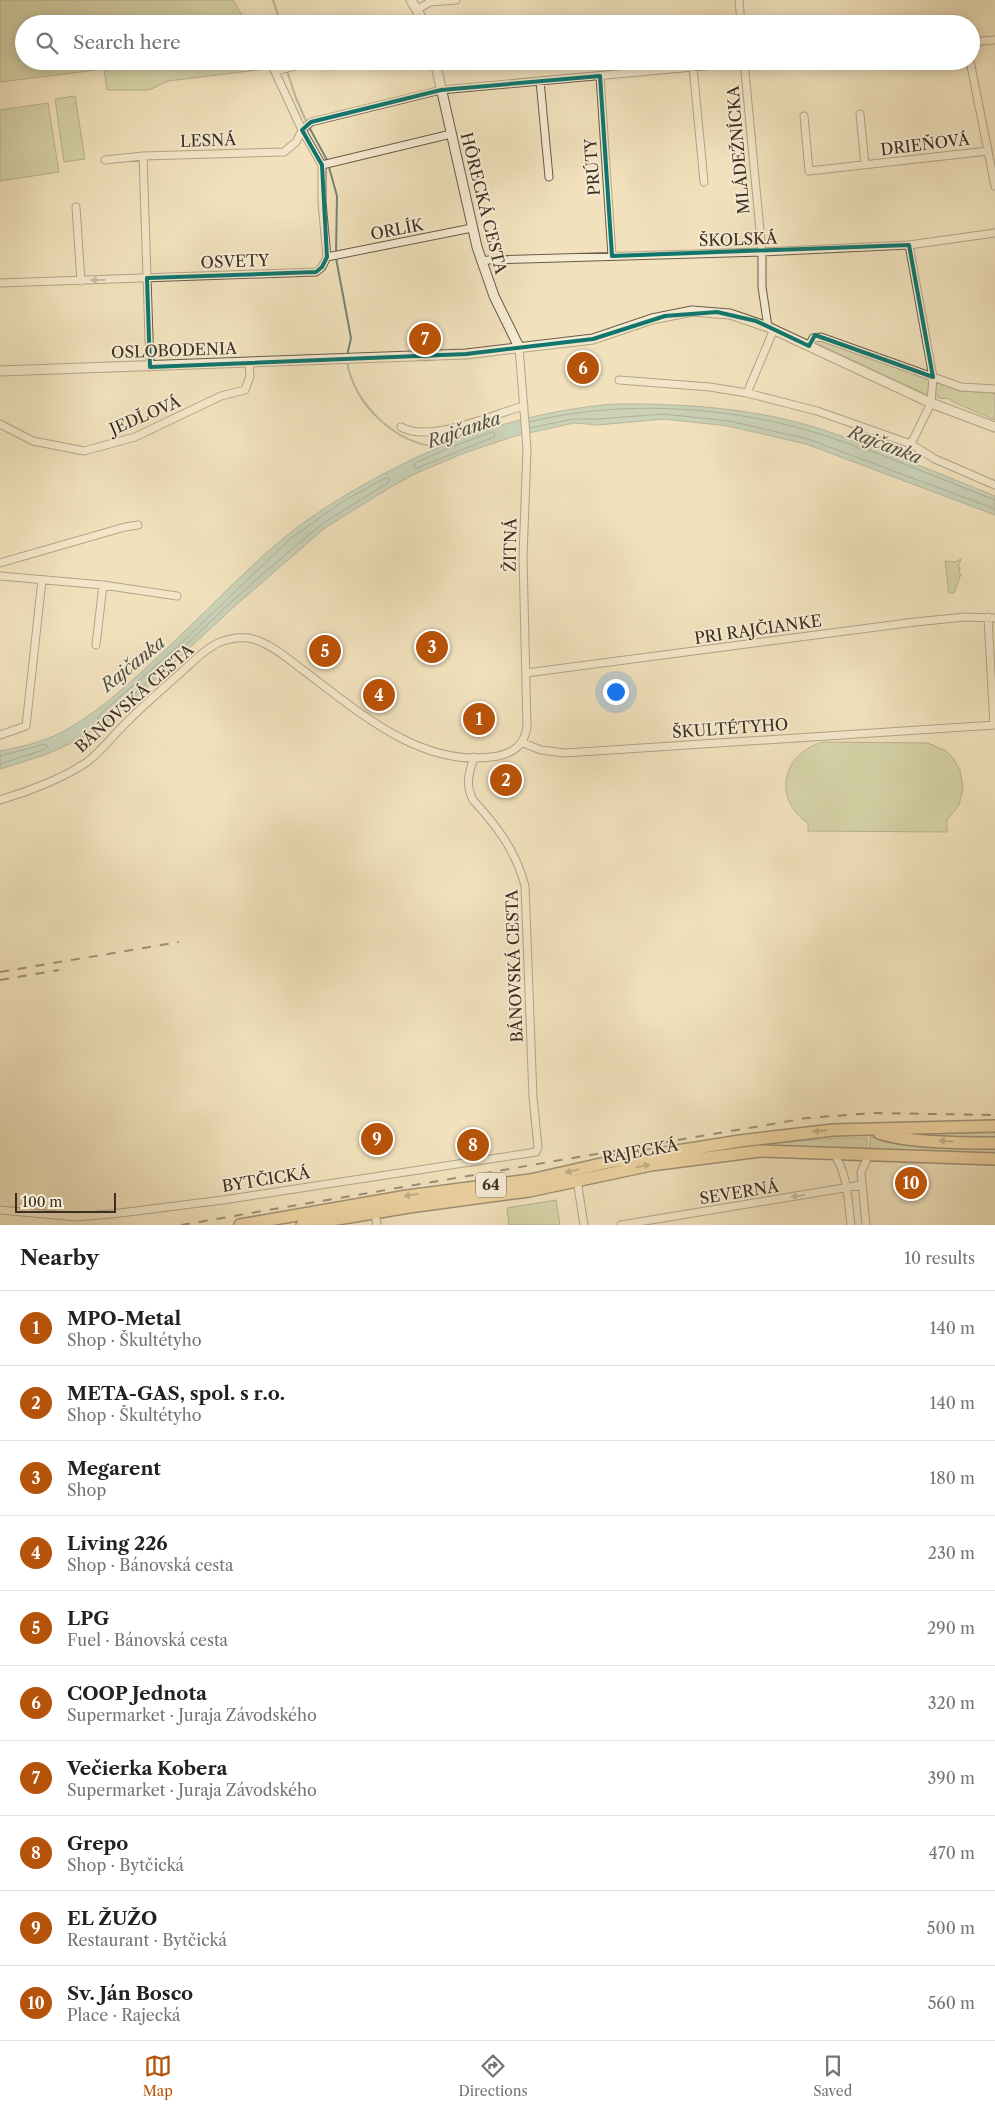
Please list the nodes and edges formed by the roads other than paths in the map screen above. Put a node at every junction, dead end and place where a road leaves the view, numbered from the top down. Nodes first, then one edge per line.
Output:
1 (411, 0) edge
2 (456, 0) edge
3 (739, 0) edge
4 (418, 9) junction
5 (421, 15) edge
6 (740, 15) edge
7 (995, 40) edge
8 (980, 41) edge
9 (280, 70) edge
10 (437, 70) edge
11 (663, 70) edge
12 (694, 70) edge
13 (745, 70) edge
14 (972, 70) edge
15 (276, 71) joint
16 (600, 76) junction
17 (540, 81) junction
18 (441, 90) junction
19 (860, 114) dead end
20 (804, 116) dead end
21 (306, 126) junction
22 (451, 134) junction
23 (988, 151) junction
24 (143, 156) junction
25 (105, 160) dead end
26 (326, 164) junction
27 (865, 165) junction
28 (549, 177) dead end
29 (704, 182) dead end
30 (995, 186) edge
31 (76, 207) dead end
32 (472, 228) junction
33 (995, 233) edge
34 (909, 245) junction
35 (762, 252) junction
36 (333, 256) junction
37 (612, 256) junction
38 (481, 261) junction
39 (147, 278) junction
40 (81, 281) junction
41 (0, 283) edge
42 (771, 328) junction
43 (809, 346) junction
44 (519, 347) junction
45 (249, 362) junction
46 (150, 367) junction
47 (0, 371) edge
48 (933, 377) junction
49 (619, 380) dead end
50 (995, 389) edge
51 (747, 393) junction
52 (931, 403) junction
53 (524, 409) junction
54 (0, 424) edge
55 (401, 427) dead end
56 (995, 427) edge
57 (911, 444) junction
58 (995, 485) edge
59 (138, 525) dead end
60 (0, 563) edge
61 (0, 576) edge
62 (42, 580) junction
63 (103, 585) junction
64 (177, 596) dead end
65 (991, 617) edge
66 (96, 645) dead end
67 (526, 672) junction
68 (995, 725) edge
69 (0, 735) edge
70 (522, 743) junction
71 (474, 757) junction
72 (0, 800) edge
73 (995, 1126) edge
74 (868, 1129) junction
75 (995, 1143) edge
76 (536, 1152) joint
77 (832, 1152) junction
78 (869, 1154) junction
79 (993, 1160) edge
80 (577, 1180) junction
81 (862, 1185) junction
82 (846, 1188) junction
83 (0, 1210) edge
84 (375, 1213) junction
85 (240, 1225) edge
86 (302, 1225) edge
87 (377, 1225) edge
88 (584, 1225) edge
89 (621, 1225) edge
90 (851, 1225) edge
91 (866, 1225) edge

1 - 4 street
2 - 4 street
3 - 6 street
4 - 5 street
7 - 8 street
9 - 15 street
10 - 18 street, HÔRECKÁ CESTA
11 - 16 street
12 - 29 street
13 - 35 street, MLÁDEŽNÍCKA
14 - 23 street
15 - 21 street
16 - 17 street
16 - 37 street, PRÚTY
17 - 18 street
17 - 28 street
18 - 21 street
18 - 22 street, HÔRECKÁ CESTA
19 - 27 street, DRIEŇOVÁ
20 - 27 street, DRIEŇOVÁ
21 - 24 street, LESNÁ
21 - 26 street
22 - 26 street
22 - 32 street, HÔRECKÁ CESTA
23 - 27 street, DRIEŇOVÁ
23 - 30 street
24 - 25 street, LESNÁ
24 - 39 street
26 - 36 street
31 - 40 street
32 - 36 street, ORLÍK
32 - 38 street, HÔRECKÁ CESTA
33 - 34 street, ŠKOLSKÁ
34 - 35 street, ŠKOLSKÁ
34 - 48 street
35 - 37 street, ŠKOLSKÁ
35 - 42 street, MLÁDEŽNÍCKA
36 - 39 street, OSVETY
37 - 38 street, ŠKOLSKÁ
38 - 44 street, HÔRECKÁ CESTA
39 -> 40 street, OSVETY
39 - 46 street
40 - 41 street, OSVETY
42 - 43 street, OSLOBODENIA
42 - 44 street, OSLOBODENIA
42 - 51 street
43 - 48 street
43 - 52 street, OSLOBODENIA
44 - 45 street, OSLOBODENIA
44 - 53 street, ŽITNÁ
45 - 46 street, OSLOBODENIA
45 - 54 street, JEDĽOVÁ
46 - 47 street, OSLOBODENIA
48 - 50 street
48 - 52 street
49 - 51 street
51 - 57 street
52 - 56 street, OSLOBODENIA
52 - 57 street
53 - 55 street
53 - 67 street, ŽITNÁ
57 - 58 street
59 - 60 street
61 - 62 street
62 - 63 street
62 - 69 street
63 - 64 street
63 - 66 street
65 - 67 street, PRI RAJČIANKE
65 - 68 street, ŠKULTÉTYHO
67 - 70 street, ŽITNÁ
68 - 70 street, ŠKULTÉTYHO
70 - 71 street
71 - 72 street, BÁNOVSKÁ CESTA
71 - 76 street, BÁNOVSKÁ CESTA
73 - 74 main road, RAJECKÁ
75 -> 74 main road
74 -> 85 main road, RAJECKÁ / 64
76 - 83 street, BYTČICKÁ
77 - 78 main road, RAJECKÁ / 64
80 -> 77 main road, RAJECKÁ / 64
77 - 82 street
78 - 79 main road, RAJECKÁ / 64
78 - 81 street
80 - 84 main road, RAJECKÁ / 64
80 - 88 street
81 - 82 street, SEVERNÁ
81 - 91 street
82 -> 89 street, SEVERNÁ
82 - 90 street
84 - 86 main road, RAJECKÁ / 64
84 - 87 street

